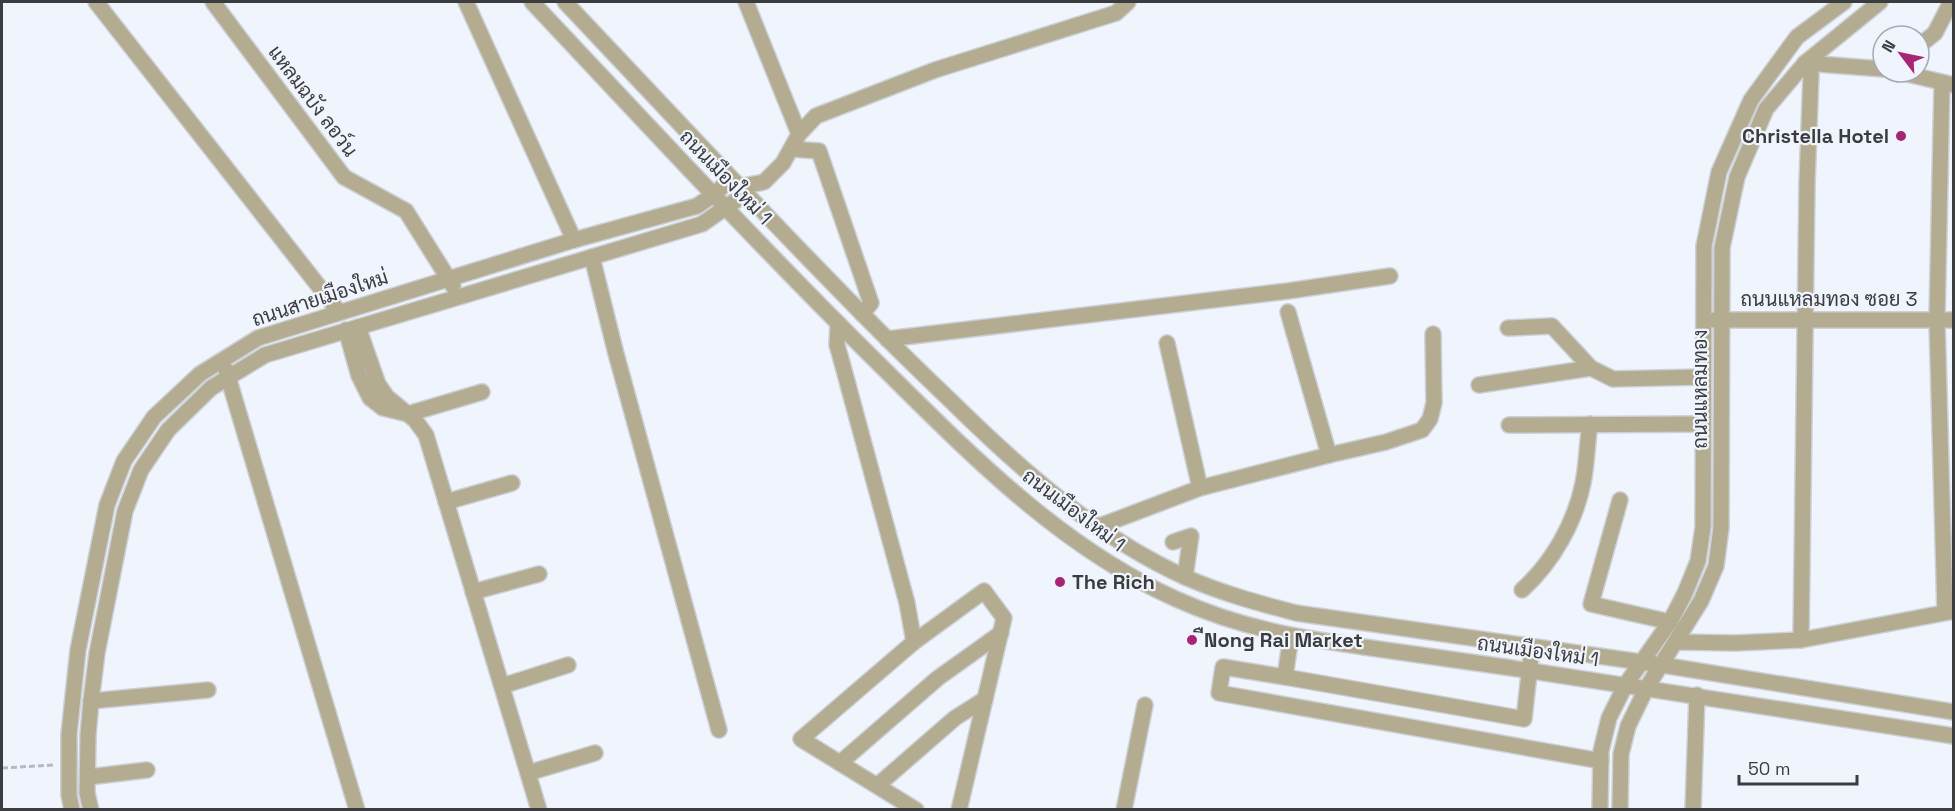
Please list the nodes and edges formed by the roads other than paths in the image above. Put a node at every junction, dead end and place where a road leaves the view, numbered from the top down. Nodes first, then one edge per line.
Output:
1 (96, 2) edge
2 (213, 2) edge
3 (466, 2) edge
4 (532, 2) edge
5 (565, 2) edge
6 (746, 2) edge
7 (1128, 2) edge
8 (1844, 2) edge
9 (1880, 2) edge
10 (1951, 2) edge
11 (1931, 36) edge
12 (1805, 63) junction
13 (1871, 68) edge
14 (1931, 80) edge
15 (1948, 84) edge
16 (799, 134) junction
17 (791, 149) junction
18 (738, 187) junction
19 (713, 195) junction
20 (726, 209) junction
21 (573, 240) junction
22 (592, 257) junction
23 (1390, 276) dead end
24 (444, 281) junction
25 (453, 298) junction
26 (339, 312) junction
27 (1288, 312) dead end
28 (862, 314) junction
29 (1722, 320) junction
30 (1806, 320) junction
31 (1937, 320) junction
32 (1953, 320) edge
33 (1704, 321) junction
34 (838, 323) junction
35 (352, 328) junction
36 (1508, 328) dead end
37 (1433, 334) dead end
38 (887, 339) junction
39 (1167, 343) dead end
40 (222, 360) junction
41 (1591, 368) junction
42 (1703, 377) junction
43 (229, 378) junction
44 (1479, 385) dead end
45 (482, 392) dead end
46 (408, 414) junction
47 (1590, 424) junction
48 (1703, 424) junction
49 (1509, 425) dead end
50 (1329, 455) junction
51 (512, 483) dead end
52 (1200, 488) junction
53 (1620, 500) dead end
54 (446, 502) junction
55 (1096, 527) junction
56 (1173, 542) dead end
57 (539, 574) dead end
58 (1185, 577) junction
59 (1522, 590) dead end
60 (473, 592) junction
61 (1949, 611) edge
62 (1670, 622) junction
63 (1000, 633) junction
64 (1291, 636) junction
65 (1801, 640) junction
66 (914, 642) junction
67 (1676, 642) junction
68 (1532, 647) junction
69 (1641, 662) junction
70 (568, 665) dead end
71 (1662, 665) junction
72 (1529, 671) junction
73 (1285, 677) junction
74 (1626, 684) junction
75 (502, 686) junction
76 (1647, 687) junction
77 (208, 690) dead end
78 (1697, 695) junction
79 (985, 699) junction
80 (91, 701) junction
81 (1145, 705) dead end
82 (1953, 712) edge
83 (719, 730) dead end
84 (1953, 736) edge
85 (595, 753) dead end
86 (1601, 761) junction
87 (840, 763) junction
88 (147, 770) dead end
89 (528, 773) junction
90 (88, 777) junction
91 (878, 785) junction
92 (72, 810) edge
93 (91, 810) edge
94 (357, 810) edge
95 (539, 810) edge
96 (916, 810) edge
97 (959, 810) edge
98 (1124, 810) edge
99 (1600, 810) edge
100 (1620, 810) edge
101 (1693, 810) edge

1 - 26 street
2 - 24 street, แหลมฉบัง ลอว์น
3 - 21 street
4 - 19 street, ถนนเมืองใหม่ 1
5 - 18 street, ถนนเมืองใหม่ 1
6 - 16 street
7 - 16 street
8 - 33 street, ถนนแหลมทอง
9 - 12 street, ถนนแหลมทอง
10 - 11 street
12 - 13 street
12 - 29 street, ถนนแหลมทอง
12 - 30 street
14 - 15 street
15 - 31 street
16 - 17 street
17 - 18 street
17 - 28 street
18 - 19 street, ถนนสายเมืองใหม่
18 - 20 street, ถนนสายเมืองใหม่
18 - 28 street, ถนนเมืองใหม่ 1
19 - 20 street, ถนนเมืองใหม่ 1
19 - 21 street, ถนนสายเมืองใหม่
20 - 22 street, ถนนสายเมืองใหม่
20 - 34 street, ถนนเมืองใหม่ 1
21 - 24 street, ถนนสายเมืองใหม่
22 - 25 street, ถนนสายเมืองใหม่
22 - 83 street
23 - 38 street
24 - 25 street, แหลมฉบัง ลอว์น
24 - 26 street, ถนนสายเมืองใหม่
25 - 35 street, ถนนสายเมืองใหม่
26 - 40 street, ถนนสายเมืองใหม่
27 - 50 street
28 - 38 street, ถนนเมืองใหม่ 1
29 - 30 street, ถนนแหลมทอง ซอย 3
29 - 33 street, ถนนแหลมทอง ซอย 3
29 - 67 street, ถนนแหลมทอง
30 - 31 street, ถนนแหลมทอง ซอย 3
30 - 65 street
31 - 32 street, ถนนแหลมทอง ซอย 3
31 - 61 street
33 - 42 street, ถนนแหลมทอง
34 - 64 street, ถนนเมืองใหม่ 1
34 - 66 street
35 - 43 street, ถนนสายเมืองใหม่
35 - 46 street
36 - 41 street
37 - 50 street
38 - 55 street, ถนนเมืองใหม่ 1
39 - 52 street
40 - 43 street
40 - 92 street, ถนนสายเมืองใหม่
41 - 42 street
41 - 44 street
42 - 48 street, ถนนแหลมทอง
43 - 80 street, ถนนสายเมืองใหม่
43 - 94 street
45 - 46 street
46 - 54 street
47 - 48 street
47 - 49 street
47 - 59 street
48 - 62 street, ถนนแหลมทอง
50 - 52 street
51 - 54 street
52 - 55 street
53 - 62 street
54 - 60 street
55 - 58 street, ถนนเมืองใหม่ 1
56 - 58 street
57 - 60 street
58 - 68 street, ถนนเมืองใหม่ 1
60 - 75 street
61 - 65 street
62 - 69 street, ถนนแหลมทอง
63 - 66 street
63 - 79 street
63 - 87 street
64 - 72 street, ถนนเมืองใหม่ 1
64 - 73 street
65 - 67 street
66 - 87 street
67 - 71 street, ถนนแหลมทอง
68 - 69 street, ถนนเมืองใหม่ 1
68 - 72 street
69 - 71 street, ถนนเมืองใหม่ 1
69 - 74 street, ถนนแหลมทอง
70 - 75 street
71 - 76 street, ถนนแหลมทอง
71 - 82 street
72 - 73 street
72 - 74 street, ถนนเมืองใหม่ 1
73 - 86 street
74 - 76 street, ถนนเมืองใหม่ 1
74 - 86 street, ถนนแหลมทอง
75 - 89 street
76 - 78 street, ถนนเมืองใหม่ 1
76 - 100 street, ถนนแหลมทอง
77 - 80 street
78 - 84 street, ถนนเมืองใหม่ 1
78 - 101 street
79 - 91 street
79 - 97 street
80 - 90 street, ถนนสายเมืองใหม่
81 - 98 street
85 - 89 street
86 - 99 street, ถนนแหลมทอง
87 - 91 street
88 - 90 street
89 - 95 street
90 - 93 street, ถนนสายเมืองใหม่
91 - 96 street

